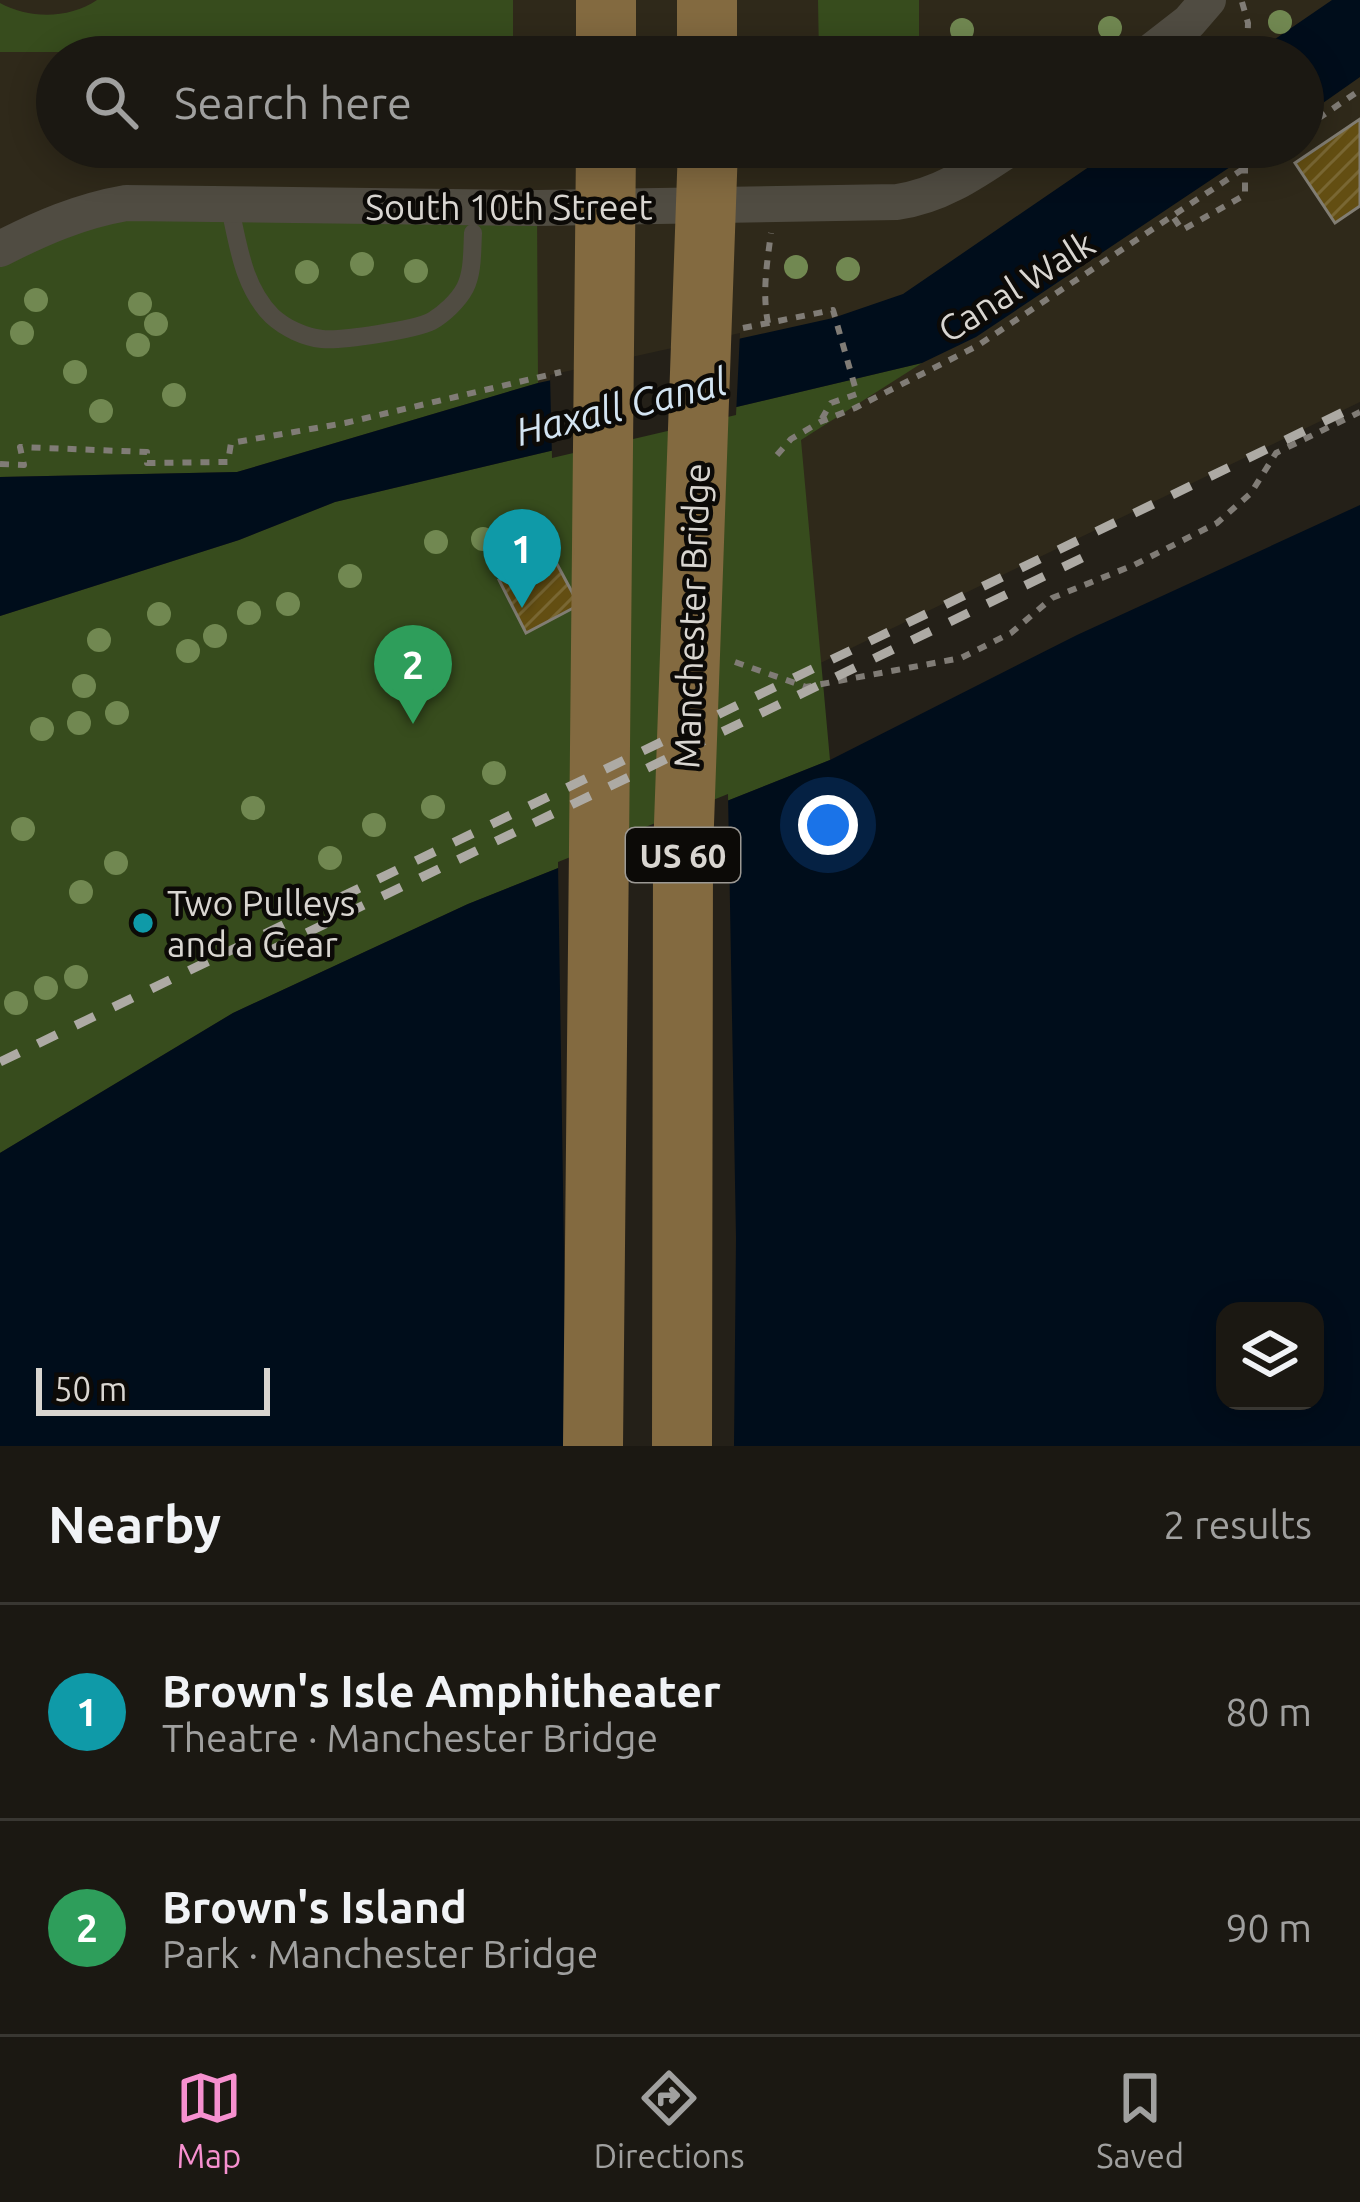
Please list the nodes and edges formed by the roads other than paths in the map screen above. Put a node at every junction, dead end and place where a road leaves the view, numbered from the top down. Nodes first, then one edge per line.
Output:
1 (606, 0) edge
2 (706, 0) edge
3 (1208, 0) edge
4 (606, 36) edge
5 (707, 36) edge
6 (1171, 36) edge
7 (606, 168) edge
8 (706, 168) edge
9 (981, 168) edge
10 (229, 204) junction
11 (473, 233) dead end
12 (0, 249) edge
13 (593, 1446) edge
14 (682, 1446) edge

1 - 4 main road
2 - 5 main road
3 - 6 street
7 - 13 main road, US 60
8 - 14 main road, Manchester Bridge / US 60
9 - 10 street, South 10th Street
10 - 11 lane
10 - 12 street, South 10th Street

